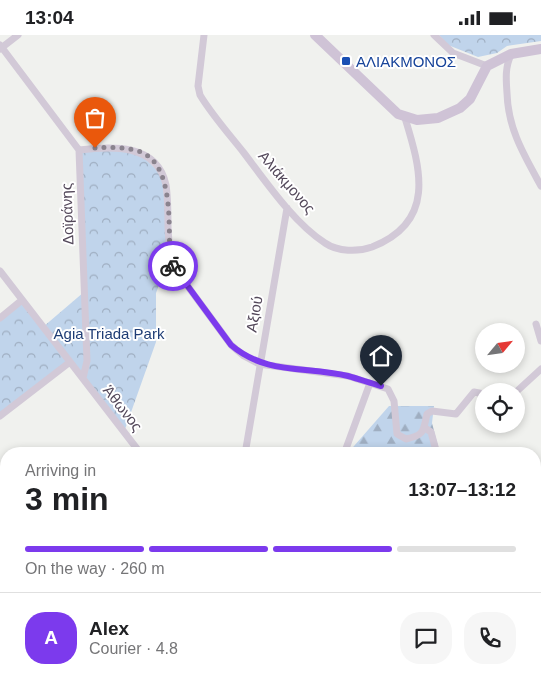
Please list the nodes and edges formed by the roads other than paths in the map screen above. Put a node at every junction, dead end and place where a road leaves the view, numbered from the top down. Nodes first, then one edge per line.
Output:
1 (18, 35) edge
2 (204, 35) edge
3 (315, 35) edge
4 (434, 35) edge
5 (1, 47) edge
6 (541, 49) edge
7 (511, 54) junction
8 (487, 65) junction
9 (405, 118) junction
10 (79, 149) junction
11 (541, 186) edge
12 (287, 208) junction
13 (0, 271) edge
14 (22, 300) junction
15 (0, 317) edge
16 (536, 324) dead end
17 (541, 341) edge
18 (70, 363) junction
19 (260, 364) junction
20 (541, 369) edge
21 (83, 378) junction
22 (370, 383) junction
23 (525, 384) edge
24 (475, 392) edge
25 (0, 416) edge
26 (425, 428) junction
27 (136, 447) edge
28 (246, 447) edge
29 (347, 447) edge
30 (436, 447) edge

1 - 5 street
2 - 12 street, Αλιάκμονος
3 - 9 street
4 - 8 street
5 - 10 street
6 - 7 street
7 - 8 street
7 - 11 street
8 - 9 street
9 - 12 street, Αλιάκμονος
10 - 19 street
10 - 21 street, Δοϊράνης
12 - 19 street, Αξιού
13 - 14 street, Άθωνος
14 - 15 street
14 - 18 street, Άθωνος
16 - 17 street
18 - 21 street, Άθωνος
18 - 25 street
19 - 22 street
19 - 28 street, Αξιού
20 - 23 street
21 - 27 street, Άθωνος
22 - 26 street
22 - 29 street
24 - 26 street
26 - 30 street

